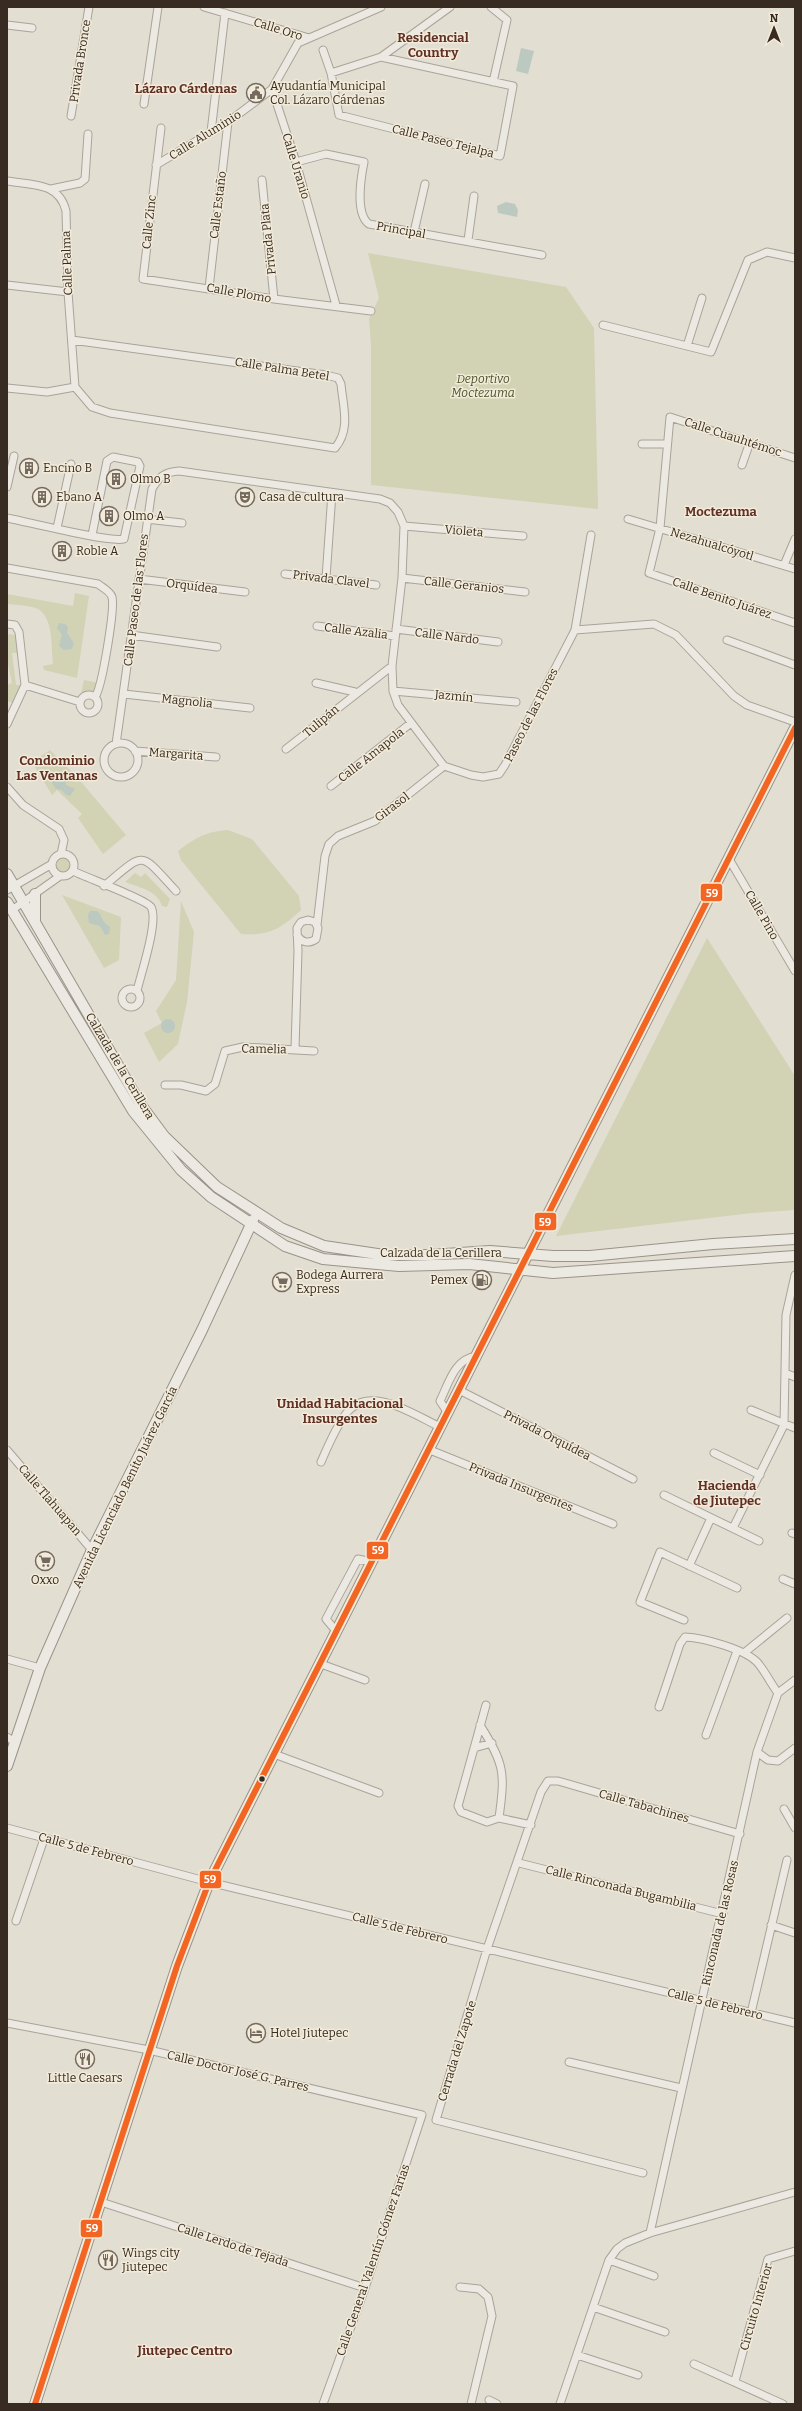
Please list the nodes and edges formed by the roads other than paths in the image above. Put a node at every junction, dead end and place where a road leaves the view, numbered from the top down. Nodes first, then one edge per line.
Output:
1 (89, 7) edge
2 (158, 7) edge
3 (204, 7) edge
4 (381, 7) edge
5 (450, 7) edge
6 (491, 7) edge
7 (225, 13) junction
8 (7, 25) edge
9 (32, 28) dead end
10 (309, 38) junction
11 (323, 50) dead end
12 (381, 57) junction
13 (331, 73) junction
14 (493, 82) junction
15 (272, 89) junction
16 (144, 104) dead end
17 (71, 116) dead end
18 (228, 122) junction
19 (161, 128) dead end
20 (211, 132) junction
21 (88, 134) dead end
22 (296, 162) junction
23 (156, 165) junction
24 (262, 180) dead end
25 (7, 182) edge
26 (425, 184) dead end
27 (51, 188) junction
28 (474, 196) dead end
29 (414, 232) junction
30 (468, 240) junction
31 (542, 255) dead end
32 (795, 258) edge
33 (143, 279) joint
34 (7, 285) edge
35 (209, 288) junction
36 (68, 292) junction
37 (702, 298) dead end
38 (274, 300) junction
39 (336, 305) junction
40 (371, 311) dead end
41 (603, 325) dead end
42 (72, 340) junction
43 (687, 346) junction
44 (75, 387) junction
45 (7, 388) edge
46 (750, 442) junction
47 (642, 444) dead end
48 (667, 444) junction
49 (14, 456) dead end
50 (795, 458) edge
51 (71, 464) dead end
52 (742, 465) dead end
53 (7, 487) edge
54 (332, 493) junction
55 (7, 518) edge
56 (146, 519) junction
57 (628, 519) dead end
58 (182, 523) dead end
59 (404, 526) junction
60 (57, 528) junction
61 (660, 528) junction
62 (92, 535) junction
63 (591, 535) dead end
64 (523, 536) dead end
65 (795, 539) edge
66 (784, 565) junction
67 (7, 568) edge
68 (795, 569) edge
69 (285, 574) dead end
70 (326, 578) junction
71 (402, 578) junction
72 (139, 579) junction
73 (376, 585) dead end
74 (245, 592) dead end
75 (525, 592) dead end
76 (795, 623) edge
77 (7, 624) edge
78 (316, 626) dead end
79 (575, 630) junction
80 (395, 633) junction
81 (131, 635) junction
82 (727, 640) dead end
83 (498, 642) dead end
84 (218, 647) dead end
85 (795, 664) edge
86 (392, 666) junction
87 (316, 683) dead end
88 (25, 685) junction
89 (392, 691) junction
90 (355, 692) junction
91 (124, 694) junction
92 (95, 697) junction
93 (80, 702) junction
94 (516, 702) dead end
95 (250, 708) dead end
96 (795, 722) edge
97 (411, 723) junction
98 (7, 724) edge
99 (795, 728) edge
100 (116, 744) junction
101 (286, 749) dead end
102 (135, 751) junction
103 (216, 757) dead end
104 (444, 766) junction
105 (331, 786) dead end
106 (7, 787) edge
107 (61, 854) junction
108 (729, 859) junction
109 (52, 864) junction
110 (73, 871) junction
111 (7, 874) edge
112 (60, 876) junction
113 (104, 886) junction
114 (11, 888) edge
115 (176, 891) dead end
116 (35, 894) junction
117 (24, 902) junction
118 (10, 906) edge
119 (318, 907) junction
120 (308, 920) junction
121 (35, 922) junction
122 (317, 925) junction
123 (297, 935) junction
124 (306, 942) junction
125 (298, 951) junction
126 (794, 965) edge
127 (137, 991) dead end
128 (295, 1050) junction
129 (314, 1051) dead end
130 (165, 1086) dead end
131 (217, 1187) junction
132 (211, 1197) junction
133 (256, 1214) junction
134 (250, 1224) junction
135 (795, 1239) edge
136 (528, 1254) junction
137 (795, 1256) edge
138 (520, 1271) junction
139 (795, 1275) edge
140 (477, 1356) junction
141 (785, 1373) junction
142 (795, 1377) edge
143 (461, 1391) junction
144 (751, 1410) dead end
145 (448, 1413) junction
146 (784, 1425) junction
147 (440, 1427) junction
148 (795, 1428) edge
149 (7, 1450) edge
150 (430, 1450) junction
151 (714, 1453) dead end
152 (321, 1462) dead end
153 (760, 1475) junction
154 (633, 1480) dead end
155 (664, 1495) dead end
156 (711, 1518) junction
157 (613, 1524) dead end
158 (733, 1528) junction
159 (759, 1541) dead end
160 (92, 1550) junction
161 (372, 1562) junction
162 (689, 1566) junction
163 (783, 1579) dead end
164 (795, 1584) edge
165 (737, 1588) dead end
166 (786, 1618) dead end
167 (684, 1620) dead end
168 (336, 1631) junction
169 (740, 1652) junction
170 (7, 1659) edge
171 (321, 1664) junction
172 (40, 1668) junction
173 (365, 1680) dead end
174 (795, 1680) edge
175 (778, 1693) junction
176 (486, 1705) dead end
177 (659, 1707) dead end
178 (480, 1725) junction
179 (706, 1735) dead end
180 (11, 1739) edge
181 (492, 1743) junction
182 (474, 1748) junction
183 (795, 1748) edge
184 (757, 1752) junction
185 (274, 1754) junction
186 (7, 1766) edge
187 (548, 1781) joint
188 (379, 1793) dead end
189 (784, 1809) dead end
190 (499, 1818) junction
191 (531, 1825) junction
192 (7, 1828) edge
193 (795, 1828) edge
194 (740, 1834) junction
195 (44, 1839) junction
196 (787, 1860) dead end
197 (519, 1863) junction
198 (209, 1882) junction
199 (722, 1914) junction
200 (16, 1921) dead end
201 (771, 1925) junction
202 (795, 1933) edge
203 (487, 1949) junction
204 (702, 2001) junction
205 (751, 2013) junction
206 (7, 2023) edge
207 (795, 2023) edge
208 (149, 2050) junction
209 (569, 2062) dead end
210 (682, 2088) junction
211 (422, 2115) joint
212 (643, 2173) dead end
213 (795, 2192) edge
214 (101, 2202) junction
215 (650, 2233) junction
216 (795, 2251) edge
217 (609, 2260) junction
218 (654, 2276) dead end
219 (460, 2287) dead end
220 (365, 2288) junction
221 (593, 2307) junction
222 (665, 2332) dead end
223 (577, 2355) junction
224 (694, 2364) dead end
225 (638, 2375) dead end
226 (735, 2380) junction
227 (489, 2400) dead end
228 (562, 2403) edge
229 (35, 2404) edge
230 (323, 2404) edge
231 (471, 2404) edge
232 (497, 2404) edge
233 (783, 2404) edge

1 - 17 street, Privada Bronce
2 - 16 street
3 - 7 street, Calle Oro
4 - 10 street
5 - 12 street
6 - 14 street
7 - 10 street, Calle Oro
7 - 20 street
8 - 9 street
10 - 15 street
11 - 13 street, Calle Paseo Tejalpa
12 - 13 street
12 - 14 street, Calle Paseo Tejalpa
13 - 14 street, Calle Paseo Tejalpa
15 - 18 street, Calle Aluminio
15 - 22 street, Calle Uranio
18 - 20 street, Calle Aluminio
18 - 35 street, Calle Estaño
19 - 23 street, Calle Zinc
20 - 23 street, Calle Aluminio
21 - 27 street
22 - 29 street, Principal
22 - 39 street, Calle Uranio
23 - 33 street, Calle Zinc
24 - 38 street, Privada Plata
25 - 27 street
26 - 29 street
27 - 36 street, Calle Palma
28 - 30 street
29 - 30 street, Principal
30 - 31 street, Principal
32 - 43 street
33 - 35 street, Calle Plomo
34 - 36 street
35 - 38 street, Calle Plomo
36 - 42 street, Calle Palma
37 - 43 street
38 - 39 street, Calle Plomo
39 - 40 street, Calle Plomo
41 - 43 street
42 - 44 street, Calle Palma
42 - 44 street, Calle Palma Betel
44 - 45 street
46 - 48 street, Calle Cuauhtémoc
46 - 50 street, Calle Cuauhtémoc
46 - 52 street
47 - 48 street
48 - 61 street
49 - 53 street
51 - 60 street
54 - 56 street, Calle Paseo de las Flores
54 - 59 street, Calle Paseo de las Flores
54 - 70 street
55 - 60 street
56 - 58 street
56 - 72 street, Calle Paseo de las Flores
57 - 61 street, Nezahualcóyotl
59 - 64 street, Violeta
59 - 71 street, Calle Paseo de las Flores
60 - 62 street
61 - 66 street, Nezahualcóyotl
61 - 76 street, Calle Benito Juárez
62 - 62 street
63 - 79 street
65 - 66 street
66 - 68 street, Nezahualcóyotl
67 - 92 street
69 - 70 street, Privada Clavel
70 - 73 street, Privada Clavel
71 - 75 street, Calle Geranios
71 - 80 street, Calle Paseo de las Flores
72 - 74 street, Orquídea
72 - 81 street, Calle Paseo de las Flores
77 - 88 street
78 - 80 street, Calle Azalia
79 - 96 street
79 - 104 street, Paseo de las Flores
80 - 83 street, Calle Nardo
80 - 86 street, Calle Paseo de las Flores
81 - 84 street
81 - 91 street, Calle Paseo de las Flores
82 - 85 street
86 - 89 street
86 - 90 street, Tulipán
87 - 90 street, Tulipán
88 - 93 street
88 - 98 street
89 - 94 street, Jazmín
89 - 97 street
90 - 101 street, Tulipán
91 - 95 street, Magnolia
91 - 100 street, Calle Paseo de las Flores
92 - 93 street
92 - 93 street
97 - 104 street
97 - 105 street, Calle Amapola
99 - 108 main road
100 - 102 street, Margarita
100 - 102 street, Margarita
102 - 103 street, Margarita
104 - 119 street, Girasol
106 - 107 street
107 - 109 street
107 - 110 street
108 - 126 street, Calle Pino
108 - 136 main road
109 - 112 street
109 - 114 street
110 - 112 street
110 - 113 street
111 - 114 main road, Calzada de la Cerillera
112 - 116 street
113 - 115 street
113 - 127 street
114 - 117 main road, Calzada de la Cerillera
116 - 117 street
116 - 121 main road
117 - 118 street
117 - 121 main road, Calzada de la Cerillera
118 - 132 main road, Calzada de la Cerillera
119 - 120 street
119 - 122 street, Girasol
120 - 122 street
120 - 123 street
121 - 131 main road, Calzada de la Cerillera
122 - 124 street
123 - 124 street
123 - 125 street, Camelia
124 - 125 street
125 - 128 street, Camelia
128 - 129 street, Camelia
128 - 130 street, Camelia
131 - 132 main road
131 - 133 main road, Calzada de la Cerillera
132 - 134 main road, Calzada de la Cerillera
133 - 134 main road, Avenida Licenciado Benito Juárez García
133 - 136 main road, Calzada de la Cerillera
134 - 138 main road, Calzada de la Cerillera
134 - 160 main road, Avenida Licenciado Benito Juárez García
135 - 136 main road, Calzada de la Cerillera
136 - 138 main road
137 - 138 main road, Calzada de la Cerillera
138 - 140 main road
139 - 141 street
140 - 143 main road
140 - 145 street
141 - 142 street
141 - 146 street
143 - 145 main road
143 - 154 street, Privada Orquídea
144 - 146 street
145 - 147 main road
146 - 148 street
146 - 153 street
147 - 150 main road
147 - 152 street
149 - 160 street, Calle Tlahuapan
150 - 157 street, Privada Insurgentes
150 - 161 main road
151 - 153 street
153 - 158 street
155 - 156 street
156 - 158 street
156 - 162 street
158 - 159 street
160 - 172 main road, Avenida Licenciado Benito Juárez García
161 - 168 main road
161 - 168 street
162 - 165 street
162 - 167 street
163 - 164 street
166 - 169 street
168 - 171 main road
169 - 175 street
169 - 177 street
169 - 179 street
170 - 172 street
171 - 173 street
171 - 185 main road
172 - 180 main road, Avenida Licenciado Benito Juárez García
174 - 175 street
175 - 184 street, Rinconada de las Rosas
176 - 178 street
178 - 181 street
178 - 182 street
180 - 186 main road, Avenida Licenciado Benito Juárez García
181 - 182 street
181 - 190 street
182 - 190 street
183 - 184 street
184 - 194 street, Rinconada de las Rosas
185 - 188 street
185 - 198 main road
187 - 191 street, Cerrada del Zapote
187 - 194 street, Calle Tabachines
189 - 193 street
190 - 191 street
191 - 197 street, Cerrada del Zapote
192 - 195 street, Calle 5 de Febrero
194 - 199 street, Rinconada de las Rosas
195 - 198 street, Calle 5 de Febrero
195 - 200 street
196 - 201 street
197 - 199 street, Calle Rinconada Bugambilia
197 - 203 street, Cerrada del Zapote
198 - 203 street, Calle 5 de Febrero
198 - 208 main road
199 - 204 street, Rinconada de las Rosas
201 - 202 street
201 - 205 street
203 - 204 street, Calle 5 de Febrero
203 - 212 street, Cerrada del Zapote
204 - 205 street, Calle 5 de Febrero
204 - 210 street, Rinconada de las Rosas
205 - 207 street, Calle 5 de Febrero
206 - 208 street, Calle Doctor José G. Parres
208 - 211 street, Calle Doctor José G. Parres
208 - 214 main road
209 - 210 street
210 - 215 street, Rinconada de las Rosas
211 - 220 street, Calle General Valentín Gómez Farías
213 - 215 street
214 - 220 street, Calle Lerdo de Tejada
214 - 229 main road
215 - 217 street
216 - 226 street, Circuito Interior
217 - 218 street
217 - 221 street
219 - 231 street
220 - 230 street, Calle General Valentín Gómez Farías
221 - 222 street
221 - 223 street
223 - 225 street
223 - 228 street
224 - 226 street
226 - 233 street
227 - 232 street

